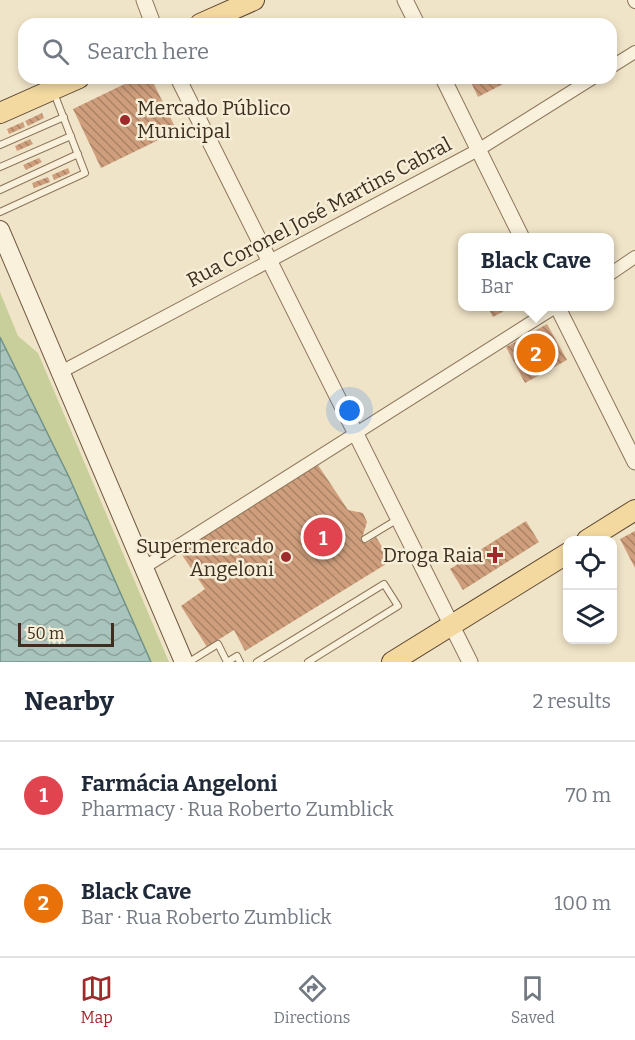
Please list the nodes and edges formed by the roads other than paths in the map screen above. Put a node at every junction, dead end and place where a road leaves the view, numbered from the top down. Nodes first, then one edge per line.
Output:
1 (144, 0) edge
2 (254, 0) edge
3 (405, 0) edge
4 (151, 18) edge
5 (214, 18) edge
6 (414, 18) edge
7 (635, 52) edge
8 (617, 63) edge
9 (66, 84) edge
10 (181, 84) edge
11 (446, 84) edge
12 (583, 84) edge
13 (53, 90) junction
14 (0, 113) edge
15 (64, 117) junction
16 (71, 136) junction
17 (0, 145) edge
18 (478, 150) junction
19 (78, 154) junction
20 (0, 167) edge
21 (0, 190) edge
22 (0, 212) edge
23 (0, 230) edge
24 (520, 233) edge
25 (635, 258) edge
26 (270, 261) junction
27 (614, 271) edge
28 (551, 311) edge
29 (559, 311) edge
30 (59, 373) junction
31 (356, 434) junction
32 (635, 462) edge
33 (635, 510) edge
34 (398, 518) junction
35 (593, 536) edge
36 (365, 538) dead end
37 (563, 555) edge
38 (143, 568) junction
39 (451, 625) junction
40 (311, 661) edge
41 (184, 662) edge
42 (189, 662) edge
43 (240, 662) edge
44 (257, 662) edge
45 (392, 662) edge
46 (470, 662) edge

1 - 4 street
2 - 5 main road
3 - 6 street
7 - 8 street
9 - 13 main road
10 - 26 street
11 - 18 street
12 - 18 street, Rua Coronel José Martins Cabral
13 - 14 main road
13 - 15 lane
15 - 16 lane
15 - 17 lane
16 - 19 lane
16 - 20 lane
18 - 24 street
18 - 26 street, Rua Coronel José Martins Cabral
19 - 21 lane
19 - 22 lane
23 - 30 main road
25 - 27 street
26 - 30 street, Rua Coronel José Martins Cabral
26 - 31 street
28 - 31 street
29 - 32 street
30 - 38 main road
31 - 34 street
31 - 38 street
33 - 35 main road
34 - 36 lane
34 - 39 street
37 - 39 main road
38 - 41 main road
39 - 45 main road
39 - 46 street
40 - 44 lane
42 - 43 lane

